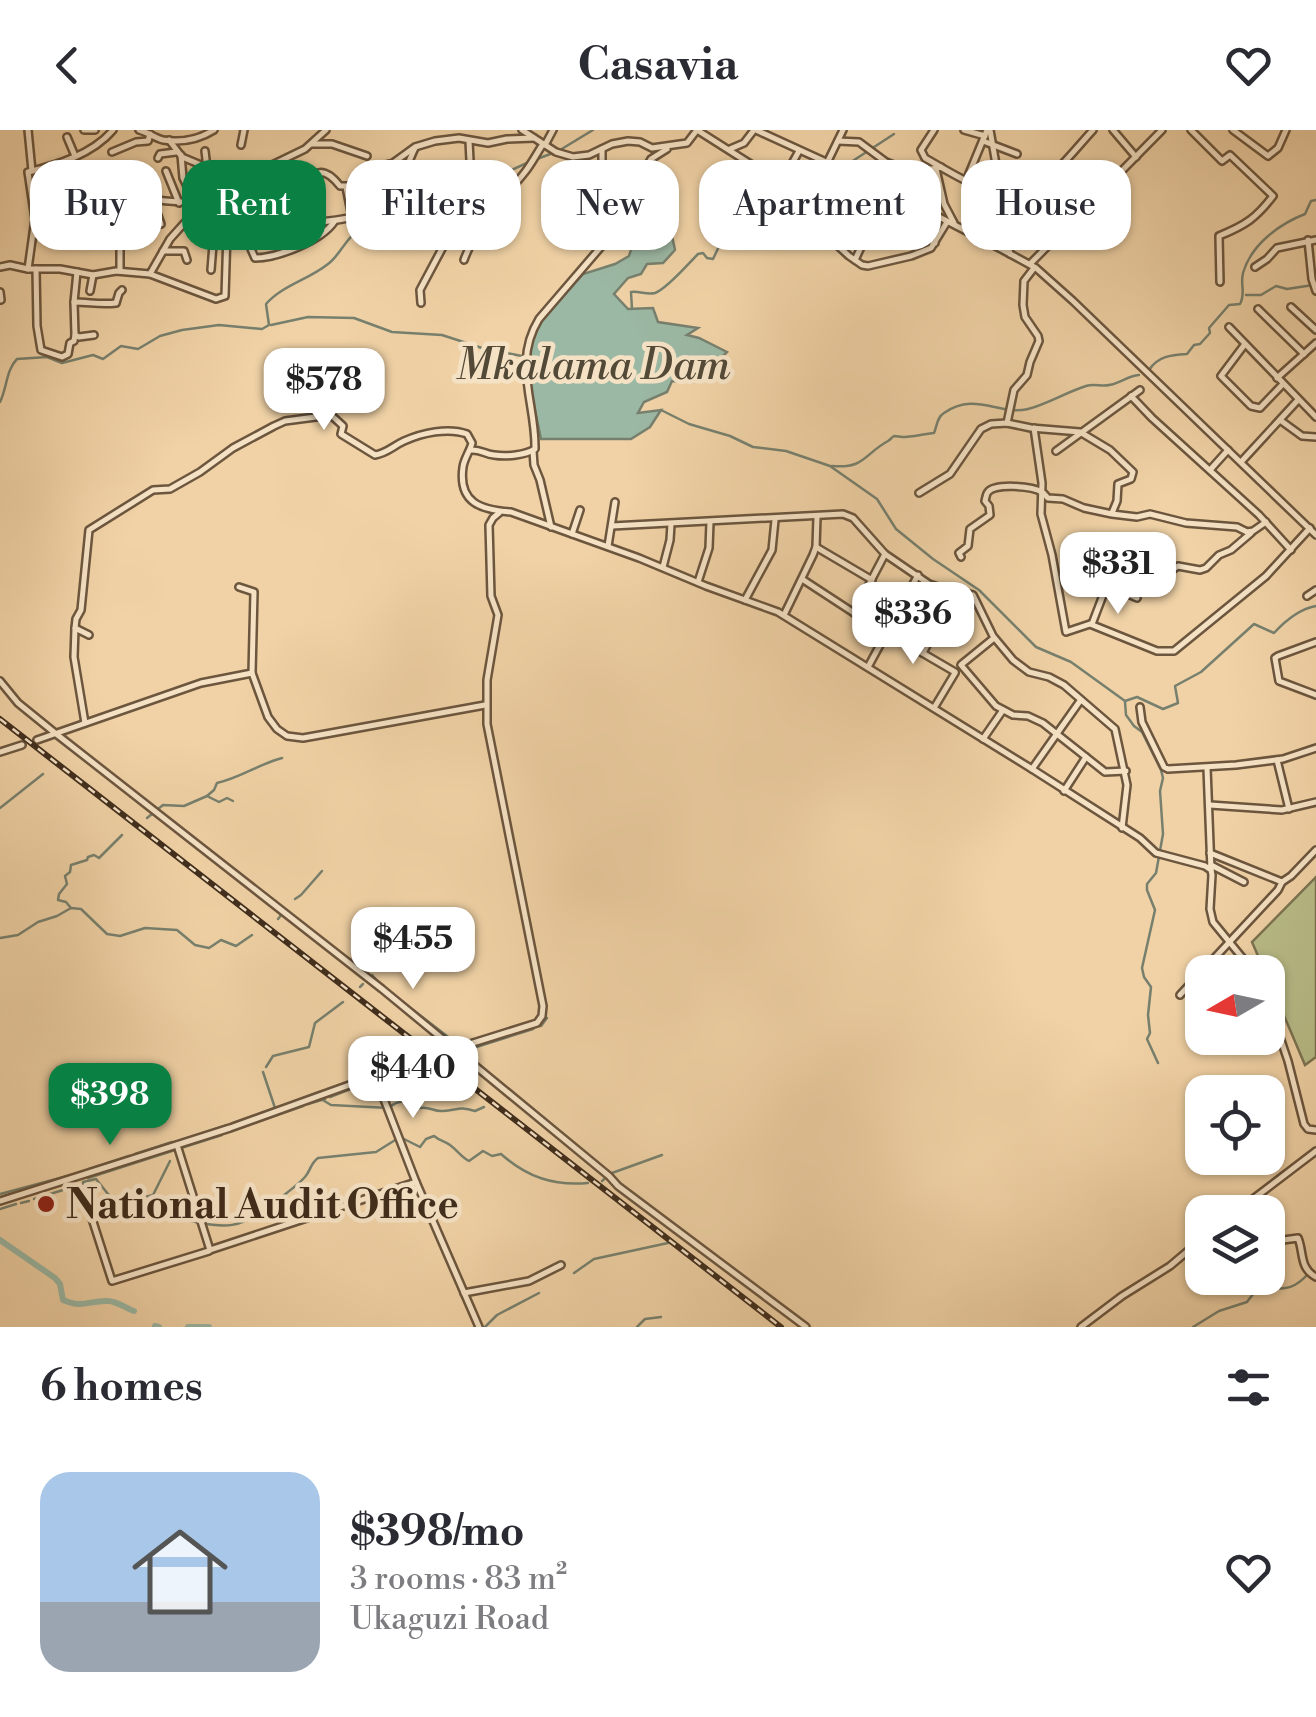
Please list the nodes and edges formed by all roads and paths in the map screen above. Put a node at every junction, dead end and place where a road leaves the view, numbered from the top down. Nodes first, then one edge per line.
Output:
1 (28, 130) edge
2 (84, 130) edge
3 (95, 130) edge
4 (112, 130) edge
5 (139, 130) edge
6 (214, 130) edge
7 (244, 130) edge
8 (509, 130) edge
9 (522, 130) edge
10 (553, 130) edge
11 (697, 130) edge
12 (754, 130) edge
13 (843, 130) edge
14 (934, 130) edge
15 (964, 130) edge
16 (1094, 130) edge
17 (1113, 130) edge
18 (1162, 130) edge
19 (1192, 130) edge
20 (1233, 130) edge
21 (1286, 130) edge
22 (322, 131) edge
23 (475, 132) edge
24 (150, 134) junction
25 (986, 134) edge
26 (67, 137) dead end
27 (534, 138) junction
28 (506, 139) junction
29 (169, 140) junction
30 (838, 140) junction
31 (471, 142) junction
32 (310, 144) junction
33 (544, 144) junction
34 (673, 145) junction
35 (993, 145) junction
36 (241, 146) dead end
37 (415, 147) junction
38 (602, 149) junction
39 (728, 150) junction
40 (205, 151) dead end
41 (799, 151) junction
42 (112, 152) dead end
43 (178, 154) junction
44 (1017, 154) dead end
45 (76, 156) junction
46 (367, 156) dead end
47 (1136, 157) junction
48 (158, 158) dead end
49 (31, 160) edge
50 (65, 160) edge
51 (190, 160) edge
52 (206, 160) edge
53 (282, 160) edge
54 (398, 160) edge
55 (409, 160) edge
56 (470, 160) edge
57 (602, 160) edge
58 (650, 160) edge
59 (818, 160) edge
60 (828, 160) edge
61 (884, 160) edge
62 (928, 160) edge
63 (975, 160) edge
64 (995, 160) edge
65 (1065, 160) edge
66 (166, 171) dead end
67 (326, 173) edge
68 (521, 176) edge
69 (182, 178) edge
70 (941, 186) edge
71 (346, 187) edge
72 (162, 200) edge
73 (179, 203) junction
74 (182, 203) edge
75 (941, 219) edge
76 (346, 220) edge
77 (326, 222) edge
78 (334, 222) junction
79 (947, 222) junction
80 (955, 225) junction
81 (182, 226) edge
82 (326, 232) edge
83 (941, 234) edge
84 (1312, 240) edge
85 (33, 250) edge
86 (120, 250) edge
87 (213, 250) edge
88 (227, 250) edge
89 (252, 250) edge
90 (287, 250) edge
91 (441, 250) edge
92 (468, 250) edge
93 (598, 250) edge
94 (844, 250) edge
95 (860, 250) edge
96 (926, 250) edge
97 (1009, 250) edge
98 (163, 251) junction
99 (1010, 254) junction
100 (188, 260) dead end
101 (464, 260) dead end
102 (855, 260) junction
103 (1032, 266) junction
104 (0, 267) edge
105 (1255, 267) dead end
106 (32, 269) junction
107 (212, 270) dead end
108 (120, 271) junction
109 (77, 272) junction
110 (93, 274) junction
111 (150, 274) junction
112 (1220, 282) dead end
113 (122, 290) dead end
114 (90, 291) dead end
115 (1316, 291) edge
116 (74, 302) junction
117 (421, 304) dead end
118 (1291, 307) dead end
119 (1258, 309) dead end
120 (1228, 326) dead end
121 (1316, 330) edge
122 (75, 335) junction
123 (94, 335) dead end
124 (1246, 344) junction
125 (1316, 344) edge
126 (1304, 354) junction
127 (1277, 378) junction
128 (1283, 384) junction
129 (1140, 390) dead end
130 (1132, 396) junction
131 (1298, 400) junction
132 (1316, 416) edge
133 (1280, 420) junction
134 (1007, 423) junction
135 (1034, 428) junction
136 (1080, 432) junction
137 (1316, 437) edge
138 (470, 450) junction
139 (1228, 450) junction
140 (533, 451) junction
141 (1056, 451) dead end
142 (1241, 462) junction
143 (1210, 470) junction
144 (1043, 492) junction
145 (920, 494) dead end
146 (614, 502) dead end
147 (580, 510) dead end
148 (501, 512) junction
149 (1112, 514) junction
150 (817, 516) junction
151 (775, 519) junction
152 (710, 522) junction
153 (1266, 522) junction
154 (671, 524) junction
155 (612, 526) junction
156 (550, 527) junction
157 (1310, 528) junction
158 (1253, 531) junction
159 (572, 534) junction
160 (1316, 534) edge
161 (608, 546) junction
162 (816, 546) junction
163 (1292, 550) junction
164 (885, 554) junction
165 (961, 557) dead end
166 (663, 566) junction
167 (1169, 572) dead end
168 (918, 575) junction
169 (802, 579) junction
170 (872, 580) junction
171 (698, 582) junction
172 (239, 587) dead end
173 (1316, 590) edge
174 (955, 592) junction
175 (1307, 596) dead end
176 (1136, 598) dead end
177 (745, 600) junction
178 (854, 613) junction
179 (784, 615) junction
180 (1092, 624) junction
181 (74, 628) junction
182 (888, 632) junction
183 (90, 634) dead end
184 (994, 638) junction
185 (1316, 642) edge
186 (924, 653) junction
187 (961, 665) junction
188 (868, 668) junction
189 (955, 672) junction
190 (252, 673) junction
191 (0, 681) edge
192 (1316, 696) edge
193 (1080, 701) junction
194 (485, 705) junction
195 (934, 708) junction
196 (1140, 708) dead end
197 (1003, 710) junction
198 (85, 724) junction
199 (1056, 733) junction
200 (54, 734) junction
201 (983, 739) junction
202 (37, 740) dead end
203 (22, 745) dead end
204 (1316, 748) edge
205 (0, 752) edge
206 (1086, 757) junction
207 (1277, 760) junction
208 (1207, 767) junction
209 (1032, 769) junction
210 (1126, 771) junction
211 (1064, 791) junction
212 (1316, 802) edge
213 (1210, 805) junction
214 (1290, 809) junction
215 (1122, 828) junction
216 (1316, 850) edge
217 (1210, 853) junction
218 (1210, 867) junction
219 (1244, 882) dead end
220 (1282, 882) junction
221 (1230, 942) junction
222 (1240, 955) edge
223 (1180, 995) dead end
224 (454, 1049) junction
225 (1285, 1051) edge
226 (438, 1054) dead end
227 (427, 1058) dead end
228 (375, 1075) junction
229 (1316, 1130) edge
230 (177, 1145) junction
231 (1316, 1151) edge
232 (416, 1182) junction
233 (1258, 1195) edge
234 (86, 1200) dead end
235 (0, 1201) edge
236 (1285, 1240) edge
237 (210, 1250) junction
238 (1185, 1253) edge
239 (560, 1266) dead end
240 (1316, 1277) edge
241 (464, 1293) junction
242 (479, 1327) edge
243 (806, 1327) edge
244 (1081, 1327) edge

1 - 49 street
2 - 3 street
4 - 45 street
5 - 24 street
6 - 29 street
7 - 36 street
8 - 28 street
9 - 27 street
10 - 33 street
11 - 34 street
11 - 39 street
12 - 39 street
12 - 41 street
13 - 30 street
14 - 62 street
15 - 25 street
16 - 65 street
17 - 47 street
18 - 47 street
19 - 112 street
20 - 21 street
22 - 32 street
23 - 31 street
24 - 29 street
24 - 42 street
25 - 35 street
25 - 35 street
25 - 63 street
26 - 45 street
27 - 28 street
27 - 33 street
28 - 31 street
29 - 43 street
30 - 60 street
30 - 61 street
31 - 37 street
31 - 56 street
32 - 46 street
32 - 53 street
33 - 38 street
33 - 68 street
34 - 38 street
34 - 58 street
35 - 44 street
35 - 64 street
37 - 54 street
37 - 55 street
38 - 57 street
39 - 41 street
40 - 52 street
41 - 59 street
43 - 48 street
43 - 51 street
43 - 69 street
45 - 50 street
47 - 103 street
66 - 73 street
67 - 71 street
70 - 80 street
72 - 73 street
73 - 74 street
75 - 79 street
76 - 78 street
77 - 78 street
78 - 82 street
79 - 80 street
79 - 83 street
80 - 99 street
81 - 98 street
84 - 105 street
84 - 115 street
85 - 106 street
86 - 108 street
87 - 107 street
88 - 111 street
89 - 90 street
91 - 117 street
92 - 101 street
93 - 140 street
94 - 102 street
95 - 102 street
96 - 102 street
97 - 99 street
98 - 100 street
98 - 111 street
99 - 103 street
103 - 134 street
103 - 139 street
104 - 106 street
106 - 109 street
106 - 122 street
108 - 110 street
108 - 111 street
109 - 110 street
109 - 116 street
110 - 114 street
113 - 116 street
116 - 122 street
118 - 121 street
119 - 126 street
120 - 124 street
122 - 123 street
124 - 127 street
124 - 128 street
125 - 126 street
126 - 127 street
127 - 128 street
128 - 131 street
129 - 130 street
130 - 136 street
130 - 143 street
131 - 132 street
131 - 133 street
133 - 137 street
133 - 142 street
134 - 135 street
134 - 145 street
135 - 136 street
135 - 144 street
136 - 141 street
136 - 149 street
138 - 140 street
138 - 148 street
138 - 181 street
139 - 142 street
139 - 143 street
140 - 156 street
142 - 157 street
143 - 153 street
144 - 149 street
144 - 165 street
144 - 180 street
146 - 155 street
147 - 159 street
148 - 156 street
148 - 194 street
149 - 158 street
150 - 151 street
150 - 162 street
150 - 164 street
151 - 152 street
151 - 177 street
152 - 154 street
152 - 171 street
153 - 158 street
153 - 163 street
154 - 155 street
154 - 166 street
155 - 161 street
156 - 159 street
157 - 160 street
157 - 163 street
158 - 167 street
159 - 161 street
161 - 166 street
162 - 169 street
162 - 170 street
163 - 180 street
164 - 168 street
164 - 170 street
166 - 171 street
168 - 174 street
168 - 182 street
169 - 178 street
169 - 179 street
170 - 178 street
171 - 177 street
172 - 190 street
173 - 175 street
174 - 184 street
174 - 186 street
176 - 180 street
177 - 179 street
178 - 182 street
179 - 188 street
181 - 183 street
181 - 198 street
182 - 186 street
182 - 188 street
184 - 187 street
184 - 193 street
185 - 192 street
186 - 189 street
187 - 189 street
187 - 197 street
188 - 195 street
189 - 195 street
190 - 194 street
190 - 198 street
191 - 200 street
193 - 199 street
193 - 210 street
194 - 224 street
195 - 201 street
196 - 208 street
197 - 199 street
197 - 201 street
198 - 200 street
199 - 206 street
199 - 209 street
200 - 202 street
200 - 224 street
201 - 209 street
203 - 205 street
204 - 207 street
206 - 210 street
206 - 211 street
207 - 208 street
207 - 214 street
208 - 213 street
209 - 211 street
210 - 215 street
211 - 215 street
212 - 214 street
213 - 214 street
213 - 217 street
215 - 218 street
216 - 220 street
217 - 218 street
217 - 220 street
218 - 219 street
218 - 221 street
220 - 221 street
221 - 222 street
221 - 223 street
224 - 226 street
224 - 243 street
225 - 229 street
227 - 228 street
228 - 230 street
228 - 232 street
230 - 235 street
230 - 237 street
231 - 233 street
232 - 237 street
232 - 241 street
234 - 237 street
236 - 240 street
238 - 244 street
239 - 241 street
241 - 242 street

